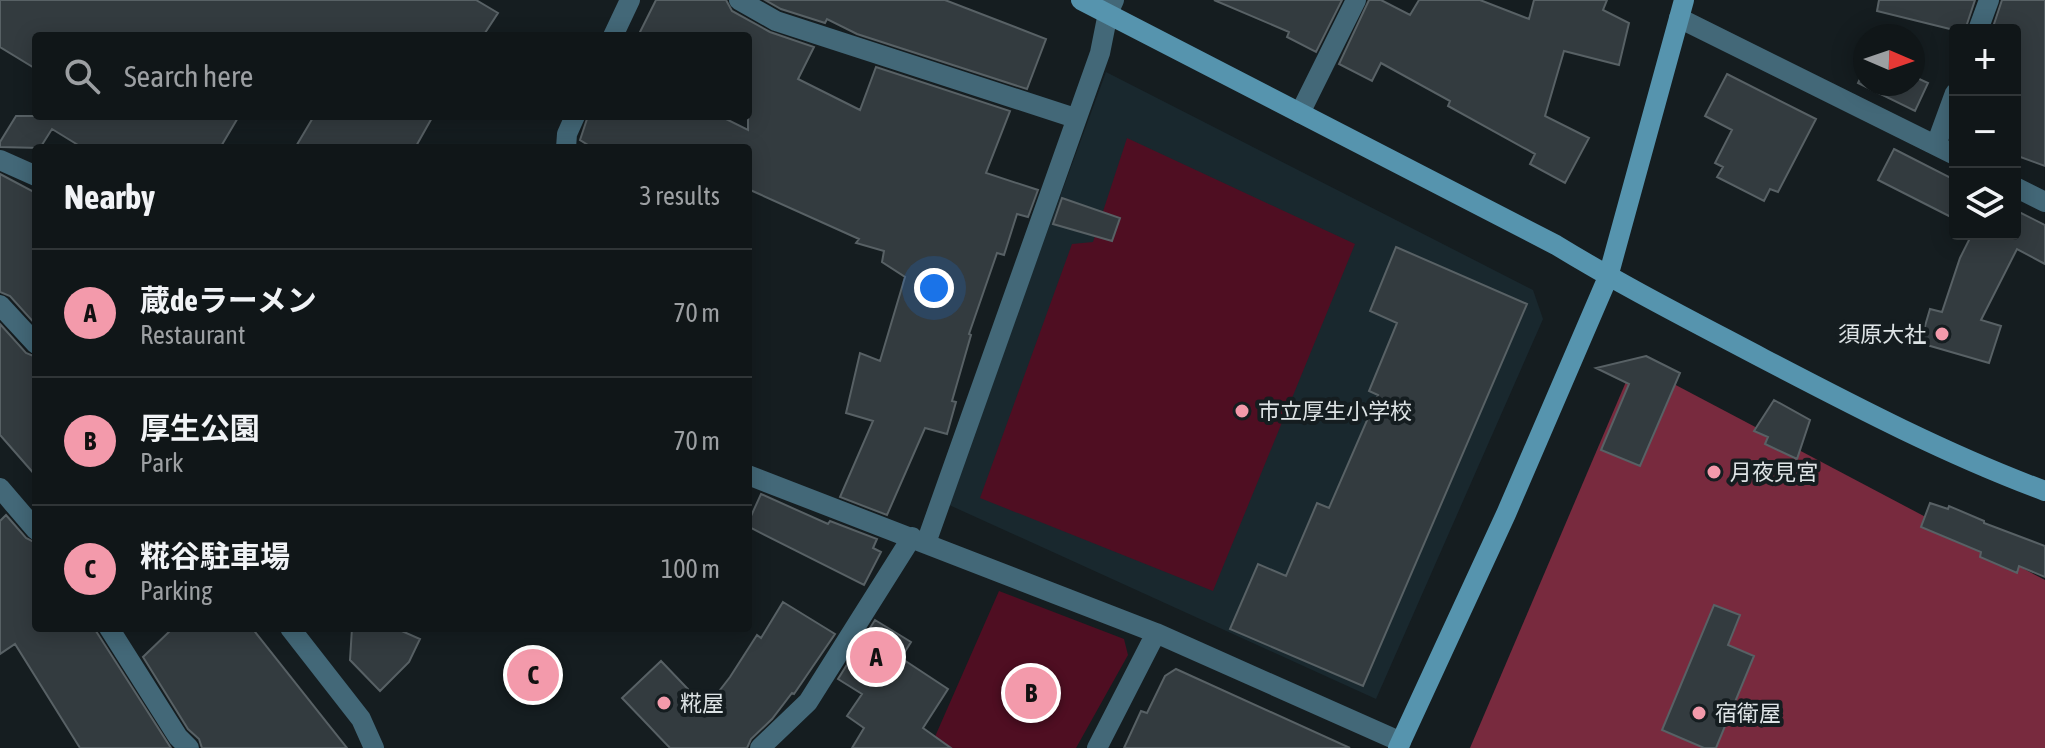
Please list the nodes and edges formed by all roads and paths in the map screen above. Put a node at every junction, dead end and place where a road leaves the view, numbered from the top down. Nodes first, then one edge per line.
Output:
1 (630, 0) edge
2 (739, 0) edge
3 (1081, 0) edge
4 (1356, 0) edge
5 (1989, 0) edge
6 (1111, 6) edge
7 (1682, 9) edge
8 (1980, 24) edge
9 (615, 32) edge
10 (1954, 96) edge
11 (1300, 113) junction
12 (1075, 118) junction
13 (573, 120) edge
14 (566, 144) edge
15 (1936, 145) junction
16 (1949, 152) edge
17 (0, 160) edge
18 (32, 174) edge
19 (2021, 190) edge
20 (2045, 202) edge
21 (1608, 277) junction
22 (0, 305) edge
23 (32, 340) edge
24 (752, 477) edge
25 (0, 488) edge
26 (2045, 491) edge
27 (32, 525) edge
28 (919, 540) junction
29 (112, 632) edge
30 (293, 632) edge
31 (1156, 633) junction
32 (1400, 745) edge
33 (189, 748) edge
34 (374, 748) edge
35 (760, 748) edge
36 (1097, 748) edge

1 - 9 street
2 - 12 street
3 - 6 street
4 - 11 street
5 - 8 street
6 - 11 street
6 - 12 street
7 - 15 street
7 - 21 street
10 - 15 street
11 - 21 street
12 - 28 street
13 - 14 street
15 - 16 street
17 - 18 street
19 - 20 street
21 - 26 street
21 - 32 street
22 - 23 street
24 - 28 street
25 - 27 street
28 - 31 street
28 - 35 street
29 - 33 street
30 - 34 street
31 - 32 street
31 - 36 street

